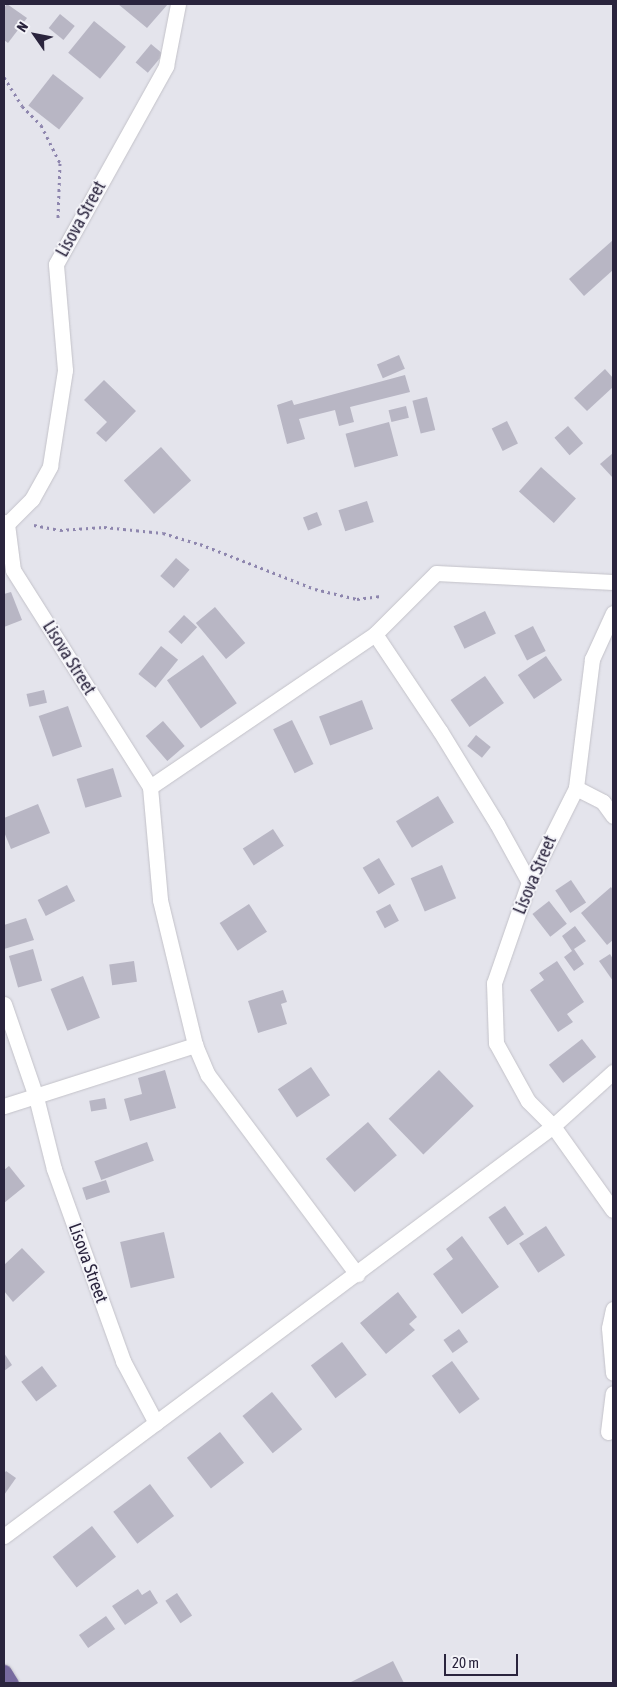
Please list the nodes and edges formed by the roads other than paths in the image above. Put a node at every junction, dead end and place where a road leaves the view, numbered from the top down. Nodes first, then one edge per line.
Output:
1 (178, 4) edge
2 (5, 523) edge
3 (613, 582) edge
4 (613, 612) edge
5 (375, 634) junction
6 (150, 787) junction
7 (576, 788) junction
8 (613, 816) edge
9 (529, 882) junction
10 (4, 1004) edge
11 (196, 1044) junction
12 (613, 1072) edge
13 (36, 1097) junction
14 (4, 1106) edge
15 (553, 1126) junction
16 (613, 1210) edge
17 (357, 1274) junction
18 (613, 1309) edge
19 (613, 1374) edge
20 (613, 1393) edge
21 (156, 1422) junction
22 (608, 1432) dead end
23 (4, 1536) edge
24 (4, 1672) edge
25 (11, 1683) edge

1 - 2 street, Lisova Street
2 - 6 street, Lisova Street
3 - 5 street
4 - 7 street, Lisova Street
5 - 6 street
5 - 9 street
6 - 11 street, Lisova Street
7 - 8 street
7 - 9 street, Lisova Street
9 - 15 street, Lisova Street
10 - 13 street, Lisova Street
11 - 13 street
11 - 17 street, Lisova Street
12 - 15 street
13 - 14 street
13 - 21 street, Lisova Street
15 - 16 street, Lisova Street
15 - 17 street
17 - 21 street
18 - 19 street
20 - 22 street
21 - 23 street
24 - 25 main road

